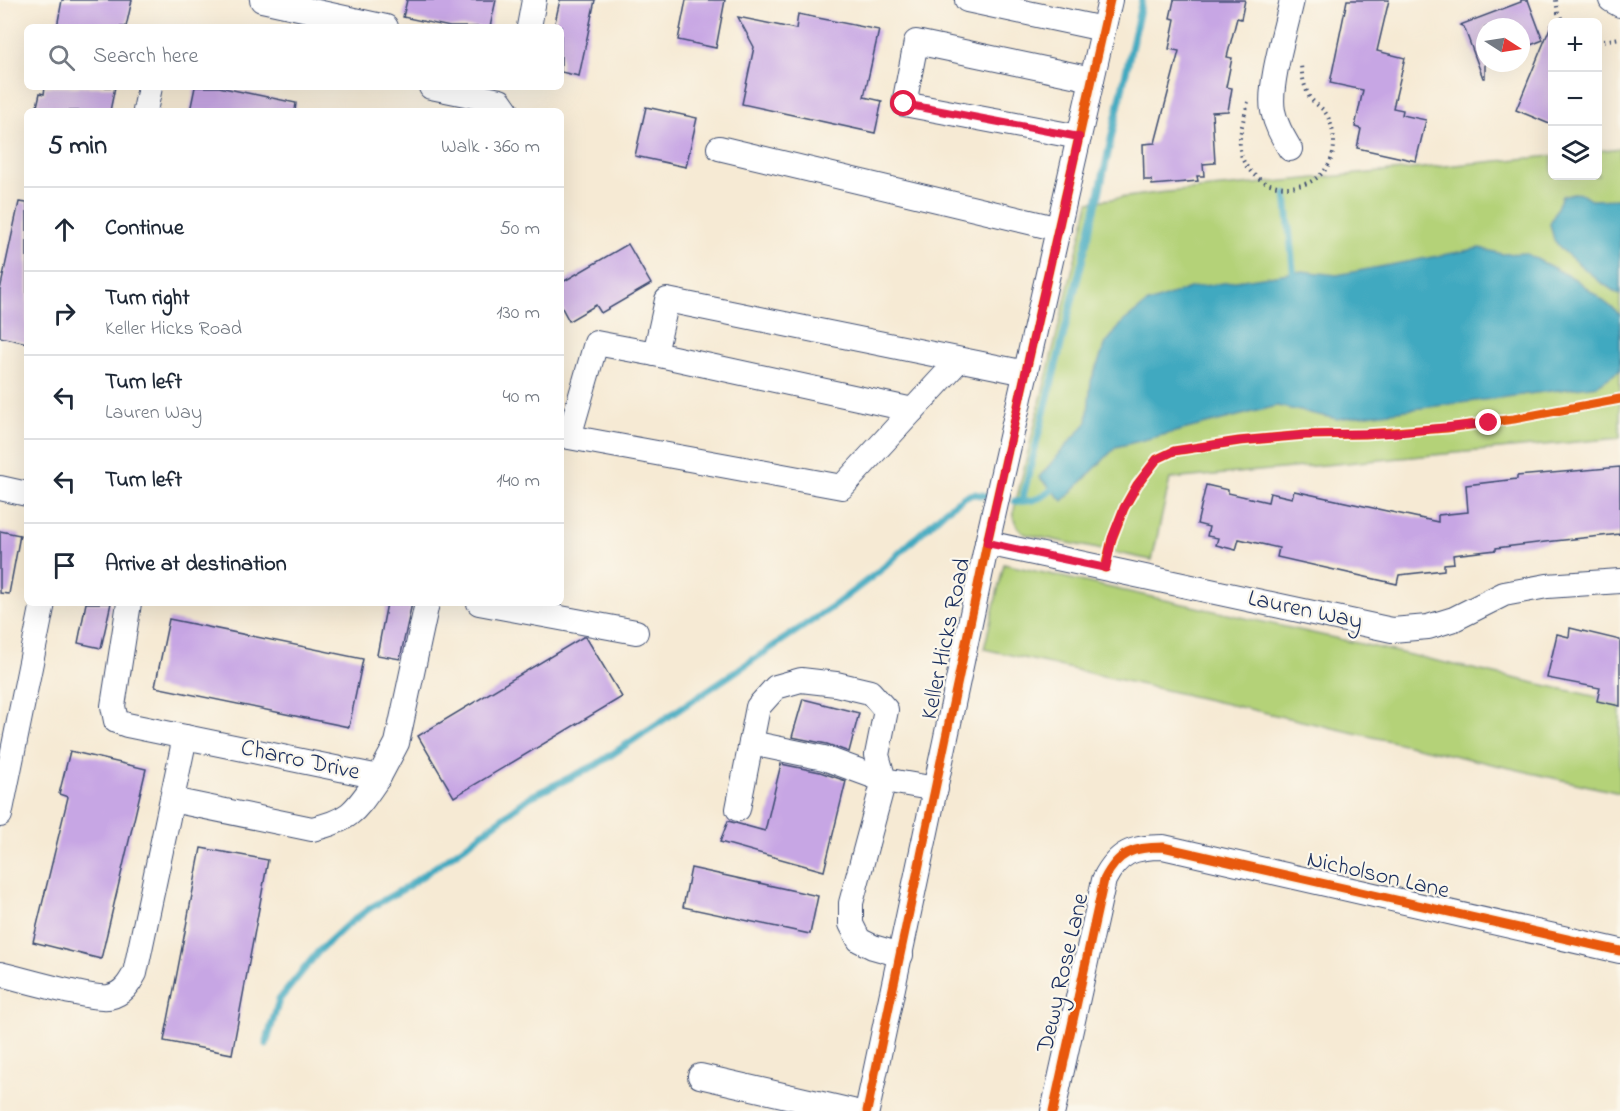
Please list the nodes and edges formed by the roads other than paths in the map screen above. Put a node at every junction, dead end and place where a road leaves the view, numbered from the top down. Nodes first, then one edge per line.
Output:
1 (262, 0) edge
2 (534, 0) edge
3 (967, 0) edge
4 (1110, 0) edge
5 (1292, 0) edge
6 (1611, 0) edge
7 (1620, 5) edge
8 (372, 24) edge
9 (530, 24) edge
10 (1103, 29) junction
11 (1092, 79) junction
12 (149, 90) edge
13 (446, 90) edge
14 (146, 108) edge
15 (505, 108) edge
16 (1079, 137) junction
17 (719, 148) dead end
18 (1290, 149) dead end
19 (1059, 229) junction
20 (655, 354) junction
21 (959, 360) junction
22 (1026, 373) junction
23 (913, 410) junction
24 (0, 488) edge
25 (24, 493) edge
26 (987, 543) junction
27 (1620, 581) edge
28 (42, 606) edge
29 (129, 606) edge
30 (426, 606) edge
31 (495, 606) edge
32 (636, 632) dead end
33 (185, 737) junction
34 (751, 742) junction
35 (379, 777) junction
36 (884, 780) junction
37 (936, 789) junction
38 (172, 800) junction
39 (738, 809) dead end
40 (0, 815) edge
41 (1127, 852) joint
42 (1620, 951) edge
43 (901, 956) junction
44 (0, 974) edge
45 (700, 1076) dead end
46 (1059, 1110) edge
47 (852, 1111) edge
48 (867, 1111) edge

1 - 8 street
2 - 9 street
3 - 10 street
4 - 10 street, Keller Hicks Road
5 - 18 street
6 - 7 street
10 - 11 street, Keller Hicks Road
11 - 16 street, Keller Hicks Road
11 - 16 street
12 - 14 street
13 - 15 street
16 - 19 street, Keller Hicks Road
17 - 19 street
19 - 22 street, Keller Hicks Road
20 - 21 street
20 - 23 street
20 - 23 street
21 - 22 street
21 - 23 street
22 - 26 street, Keller Hicks Road
24 - 25 street
26 - 27 street, Lauren Way
26 - 37 street, Keller Hicks Road
28 - 40 street
29 - 33 street, Charro Drive
30 - 35 street, Charro Drive
31 - 32 street
33 - 35 street, Charro Drive
33 - 38 street
34 - 36 street
34 - 36 street
34 - 39 street
35 - 38 street
36 - 37 street
36 - 43 street
37 - 43 street, Keller Hicks Road
38 - 44 street
41 - 42 street, Nicholson Lane
41 - 46 street, Dewy Rose Lane
43 - 48 street, Keller Hicks Road
45 - 47 street

